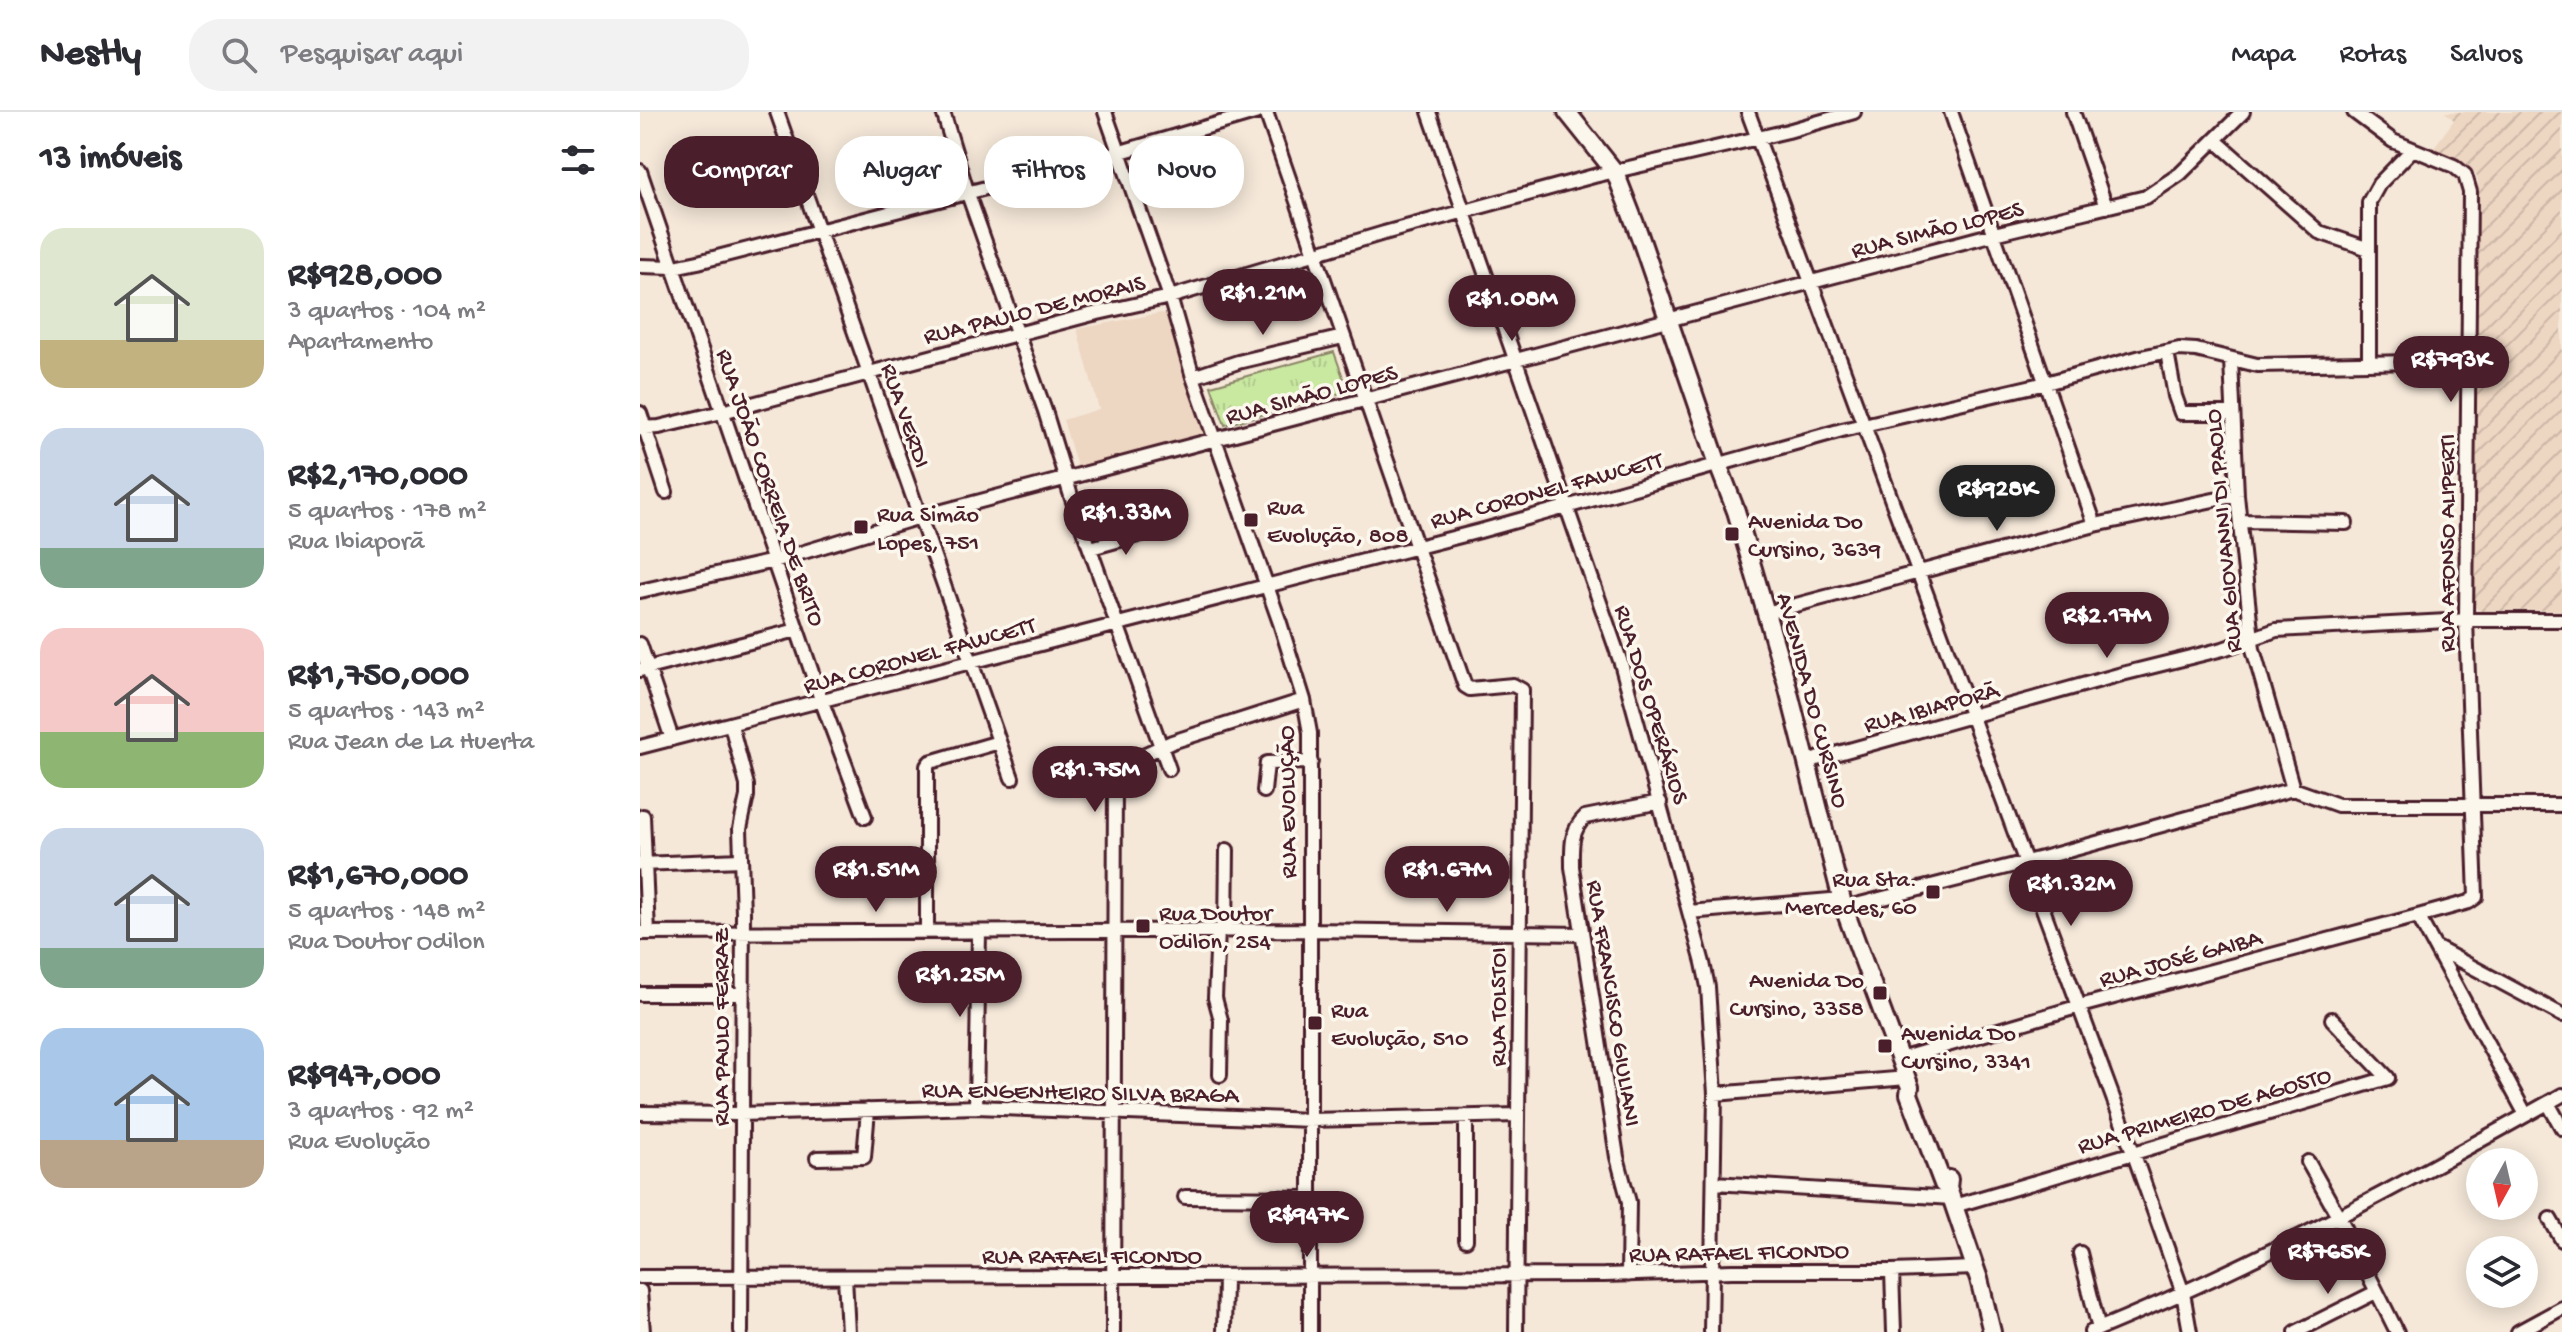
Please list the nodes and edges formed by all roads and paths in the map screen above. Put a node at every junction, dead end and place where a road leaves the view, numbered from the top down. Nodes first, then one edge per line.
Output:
1 (777, 112) edge
2 (943, 112) edge
3 (1105, 112) edge
4 (1258, 112) edge
5 (1266, 112) edge
6 (1429, 112) edge
7 (1567, 112) edge
8 (1748, 112) edge
9 (1854, 112) edge
10 (1951, 112) edge
11 (2073, 112) edge
12 (2243, 112) edge
13 (2354, 112) edge
14 (950, 136) edge
15 (1759, 138) junction
16 (2215, 140) junction
17 (2412, 150) junction
18 (1119, 153) junction
19 (640, 171) edge
20 (1615, 172) junction
21 (968, 194) joint
22 (2106, 207) junction
23 (910, 208) edge
24 (1464, 212) junction
25 (819, 230) junction
26 (1994, 234) junction
27 (2369, 249) junction
28 (1314, 253) junction
29 (640, 266) edge
30 (674, 267) junction
31 (1811, 283) junction
32 (1170, 297) junction
33 (1668, 320) junction
34 (1018, 334) junction
35 (1343, 337) junction
36 (2167, 352) junction
37 (1516, 360) junction
38 (2231, 360) junction
39 (2369, 361) junction
40 (2470, 361) junction
41 (869, 374) junction
42 (1193, 377) junction
43 (2046, 383) junction
44 (1366, 401) junction
45 (722, 412) junction
46 (640, 413) edge
47 (2232, 413) junction
48 (1865, 425) junction
49 (642, 428) edge
50 (1216, 441) junction
51 (1719, 467) junction
52 (1066, 480) junction
53 (666, 492) dead end
54 (2237, 495) junction
55 (1565, 508) junction
56 (920, 517) junction
57 (2241, 521) junction
58 (2346, 523) dead end
59 (2095, 525) junction
60 (1152, 531) dead end
61 (1415, 546) junction
62 (1091, 548) junction
63 (774, 561) junction
64 (1919, 574) junction
65 (1266, 586) junction
66 (640, 591) edge
67 (1766, 613) junction
68 (2466, 620) junction
69 (2562, 620) edge
70 (1117, 625) junction
71 (797, 630) junction
72 (2252, 639) junction
73 (640, 644) edge
74 (969, 662) junction
75 (644, 669) edge
76 (1304, 700) junction
77 (822, 702) junction
78 (1973, 717) junction
79 (731, 725) junction
80 (672, 739) junction
81 (999, 742) junction
82 (640, 747) edge
83 (1160, 747) junction
84 (1311, 762) junction
85 (1806, 762) junction
86 (1169, 769) dead end
87 (1012, 778) dead end
88 (2293, 789) junction
89 (1264, 791) dead end
90 (1660, 802) junction
91 (2471, 805) junction
92 (2562, 805) edge
93 (643, 816) dead end
94 (865, 817) dead end
95 (1227, 850) dead end
96 (741, 860) junction
97 (2028, 862) junction
98 (643, 864) edge
99 (2473, 900) joint
100 (1843, 904) junction
101 (1689, 912) junction
102 (2418, 916) junction
103 (1113, 930) junction
104 (1222, 930) junction
105 (1310, 930) junction
106 (927, 932) junction
107 (979, 932) junction
108 (1519, 932) junction
109 (644, 933) edge
110 (743, 933) junction
111 (1582, 934) junction
112 (2435, 947) junction
113 (640, 994) edge
114 (742, 994) junction
115 (2080, 1006) junction
116 (2562, 1015) edge
117 (2332, 1019) dead end
118 (1900, 1059) junction
119 (1220, 1075) dead end
120 (1909, 1082) junction
121 (1715, 1094) junction
122 (2562, 1095) edge
123 (2548, 1103) junction
124 (976, 1107) junction
125 (868, 1110) junction
126 (1113, 1112) junction
127 (640, 1113) edge
128 (741, 1114) junction
129 (1518, 1115) junction
130 (2526, 1115) junction
131 (1466, 1116) junction
132 (1310, 1120) junction
133 (2562, 1128) edge
134 (2133, 1152) junction
135 (817, 1158) dead end
136 (2308, 1162) dead end
137 (1715, 1183) junction
138 (1185, 1197) dead end
139 (1951, 1197) junction
140 (1310, 1198) junction
141 (2339, 1216) junction
142 (2550, 1219) dead end
143 (1466, 1240) dead end
144 (2562, 1240) edge
145 (2080, 1253) dead end
146 (1975, 1268) junction
147 (1892, 1271) junction
148 (1713, 1272) junction
149 (1516, 1274) junction
150 (1628, 1275) junction
151 (1114, 1276) junction
152 (640, 1277) edge
153 (742, 1277) junction
154 (845, 1277) junction
155 (1225, 1277) junction
156 (1309, 1277) junction
157 (640, 1291) edge
158 (2376, 1292) junction
159 (2183, 1293) junction
160 (2562, 1308) edge
161 (2095, 1330) edge
162 (643, 1332) edge
163 (741, 1332) edge
164 (848, 1332) edge
165 (1113, 1332) edge
166 (1224, 1332) edge
167 (1310, 1332) edge
168 (1516, 1332) edge
169 (1711, 1332) edge
170 (1894, 1332) edge
171 (1992, 1332) edge
172 (2190, 1332) edge
173 (2296, 1332) edge
174 (2397, 1332) edge
175 (2518, 1332) edge

1 - 25 street, RUA VERDI
2 - 14 street
3 - 18 street, RUA EVOLUÇÃO
4 - 18 street
5 - 28 street
6 - 24 street, RUA DOS OPERÁRIOS
7 - 20 main road, AVENIDA DO CURSINO
8 - 15 street
9 - 15 street, RUA PAULO DE MORAIS
10 - 26 street
11 - 22 street
12 - 16 street, RUA SIMÃO LOPES
13 - 17 street
15 - 20 street, RUA PAULO DE MORAIS
15 - 31 street
16 - 22 street, RUA SIMÃO LOPES
16 - 27 street
17 - 27 street
17 - 40 street, RUA AFONSO ALIPERTI
18 - 21 street
18 - 32 street, RUA EVOLUÇÃO
19 - 30 street, RUA JOÃO CORREIA DE BRITO
20 - 24 street, RUA PAULO DE MORAIS
20 - 33 main road, AVENIDA DO CURSINO
21 - 34 street
22 - 26 street, RUA SIMÃO LOPES
23 - 25 street
24 - 28 street, RUA PAULO DE MORAIS
24 - 37 street, RUA DOS OPERÁRIOS
25 - 30 street
25 - 41 street, RUA VERDI
26 - 31 street, RUA SIMÃO LOPES
26 - 43 street
27 - 39 street
28 - 32 street, RUA PAULO DE MORAIS
28 - 35 street
29 - 30 street
30 - 45 street, RUA JOÃO CORREIA DE BRITO
31 - 33 street, RUA SIMÃO LOPES
31 - 48 street
32 - 34 street, RUA PAULO DE MORAIS
32 - 42 street, RUA EVOLUÇÃO
33 - 37 street, RUA SIMÃO LOPES
33 - 51 main road, AVENIDA DO CURSINO
34 - 41 street, RUA PAULO DE MORAIS
34 - 52 street
35 - 42 street
35 - 44 street
36 - 38 street, RUA CORONEL FAWCETT
36 - 43 street, RUA CORONEL FAWCETT
36 - 47 street
37 - 44 street, RUA SIMÃO LOPES
37 - 55 street, RUA DOS OPERÁRIOS
38 - 39 street, RUA CORONEL FAWCETT
38 - 47 street, RUA GIOVANNI DI PAOLO
39 - 40 street, RUA CORONEL FAWCETT
40 - 68 street, RUA AFONSO ALIPERTI
41 - 45 street, RUA PAULO DE MORAIS
41 - 56 street, RUA VERDI
42 - 50 street, RUA EVOLUÇÃO
43 - 48 street, RUA CORONEL FAWCETT
43 - 59 street
44 - 50 street, RUA SIMÃO LOPES
44 - 61 street
45 - 49 street, RUA PAULO DE MORAIS
45 - 63 street, RUA JOÃO CORREIA DE BRITO
46 - 49 street
47 - 54 street, RUA GIOVANNI DI PAOLO
48 - 51 street, RUA CORONEL FAWCETT
48 - 64 street
49 - 53 street
50 - 52 street, RUA SIMÃO LOPES
50 - 65 street, RUA EVOLUÇÃO
51 - 55 street, RUA CORONEL FAWCETT
51 - 67 main road, AVENIDA DO CURSINO
52 - 56 street, RUA SIMÃO LOPES
52 - 62 street
54 - 57 street, RUA GIOVANNI DI PAOLO
54 - 59 street
55 - 61 street, RUA CORONEL FAWCETT
55 - 90 street, RUA DOS OPERÁRIOS
56 - 63 street, RUA SIMÃO LOPES
56 - 74 street, RUA VERDI
57 - 58 street
57 - 72 street, RUA GIOVANNI DI PAOLO
59 - 64 street
60 - 62 street
61 - 65 street, RUA CORONEL FAWCETT
61 - 108 street, RUA TOLSTOI
62 - 70 street
63 - 66 street, RUA SIMÃO LOPES
63 - 71 street, RUA JOÃO CORREIA DE BRITO
64 - 67 street
64 - 78 street
65 - 70 street, RUA CORONEL FAWCETT
65 - 76 street, RUA EVOLUÇÃO
67 - 85 main road, AVENIDA DO CURSINO
68 - 69 street, RUA IBIAPORÃ
68 - 72 street, RUA IBIAPORÃ
68 - 91 street, RUA AFONSO ALIPERTI
70 - 74 street, RUA CORONEL FAWCETT
70 - 83 street
71 - 75 street
71 - 77 street, RUA JOÃO CORREIA DE BRITO
72 - 78 street, RUA IBIAPORÃ
72 - 88 street, RUA GIOVANNI DI PAOLO
73 - 75 street
74 - 77 street, RUA CORONEL FAWCETT
74 - 81 street, RUA VERDI
75 - 80 street
76 - 83 street
76 - 84 street, RUA EVOLUÇÃO
77 - 79 street, RUA CORONEL FAWCETT
77 - 94 street, RUA JOÃO CORREIA DE BRITO
78 - 85 street, RUA IBIAPORÃ
78 - 97 street
79 - 80 street, RUA CORONEL FAWCETT
79 - 96 street, RUA PAULO FERRAZ
80 - 82 street, RUA CORONEL FAWCETT
81 - 87 street, RUA VERDI
81 - 106 street
83 - 86 street
83 - 103 street
84 - 89 street
84 - 105 street, RUA EVOLUÇÃO
85 - 100 main road, AVENIDA DO CURSINO
88 - 91 street
88 - 97 street
90 - 101 street, RUA DOS OPERÁRIOS
90 - 111 street, RUA FRANCISCO GIULIANI
91 - 92 street
91 - 99 street, RUA AFONSO ALIPERTI
93 - 98 street
95 - 104 street
96 - 98 street
96 - 110 street, RUA PAULO FERRAZ
97 - 100 street
97 - 115 street
98 - 109 street
99 - 102 street, RUA JOSÉ GAIBA
100 - 101 street
100 - 118 main road, AVENIDA DO CURSINO
101 - 121 street, RUA DOS OPERÁRIOS
102 - 112 street
102 - 115 street, RUA JOSÉ GAIBA
103 - 104 street
103 - 107 street
103 - 126 street
104 - 105 street
104 - 119 street
105 - 108 street
105 - 132 street, RUA EVOLUÇÃO
106 - 107 street
106 - 110 street
107 - 124 street
108 - 111 street
108 - 129 street, RUA TOLSTOI
109 - 110 street
110 - 114 street, RUA PAULO FERRAZ
111 - 150 street, RUA FRANCISCO GIULIANI
112 - 116 street
112 - 130 street
113 - 114 street
114 - 128 street, RUA PAULO FERRAZ
115 - 118 street, RUA JOSÉ GAIBA
115 - 134 street
117 - 134 street, RUA PRIMEIRO DE AGOSTO
118 - 120 main road, AVENIDA DO CURSINO
120 - 121 street
120 - 139 main road, AVENIDA DO CURSINO
121 - 137 street, RUA DOS OPERÁRIOS
122 - 123 street
123 - 130 street
123 - 133 street
124 - 125 street, RUA ENGENHEIRO SILVA BRAGA
124 - 126 street, RUA ENGENHEIRO SILVA BRAGA
125 - 128 street, RUA ENGENHEIRO SILVA BRAGA
125 - 135 street
126 - 132 street, RUA ENGENHEIRO SILVA BRAGA
126 - 151 street
127 - 128 street, RUA ENGENHEIRO SILVA BRAGA
128 - 153 street, RUA PAULO FERRAZ
129 - 131 street, RUA ENGENHEIRO SILVA BRAGA
129 - 149 street, RUA TOLSTOI
130 - 141 street
131 - 132 street, RUA ENGENHEIRO SILVA BRAGA
131 - 143 street
132 - 140 street, RUA EVOLUÇÃO
134 - 139 street, RUA PRIMEIRO DE AGOSTO
134 - 159 street
136 - 141 street
137 - 139 street
137 - 148 street, RUA DOS OPERÁRIOS
138 - 140 street
139 - 146 main road, AVENIDA DO CURSINO
140 - 156 street, RUA EVOLUÇÃO
141 - 158 street
141 - 159 street
142 - 144 street
145 - 161 street
146 - 147 street, RUA RAFAEL FICONDO
146 - 171 main road, AVENIDA DO CURSINO
147 - 148 street, RUA RAFAEL FICONDO
147 - 170 street
148 - 150 street, RUA RAFAEL FICONDO
148 - 169 street, RUA DOS OPERÁRIOS
149 - 150 street, RUA RAFAEL FICONDO
149 - 156 street, RUA RAFAEL FICONDO
149 - 168 street, RUA TOLSTOI
151 - 154 street, RUA RAFAEL FICONDO
151 - 155 street, RUA RAFAEL FICONDO
151 - 165 street
152 - 153 street, RUA RAFAEL FICONDO
153 - 154 street, RUA RAFAEL FICONDO
153 - 163 street, RUA PAULO FERRAZ
154 - 164 street
155 - 156 street, RUA RAFAEL FICONDO
155 - 166 street
156 - 167 street, RUA EVOLUÇÃO
157 - 162 street
158 - 173 street
158 - 174 street
159 - 161 street
159 - 172 street
160 - 175 street

